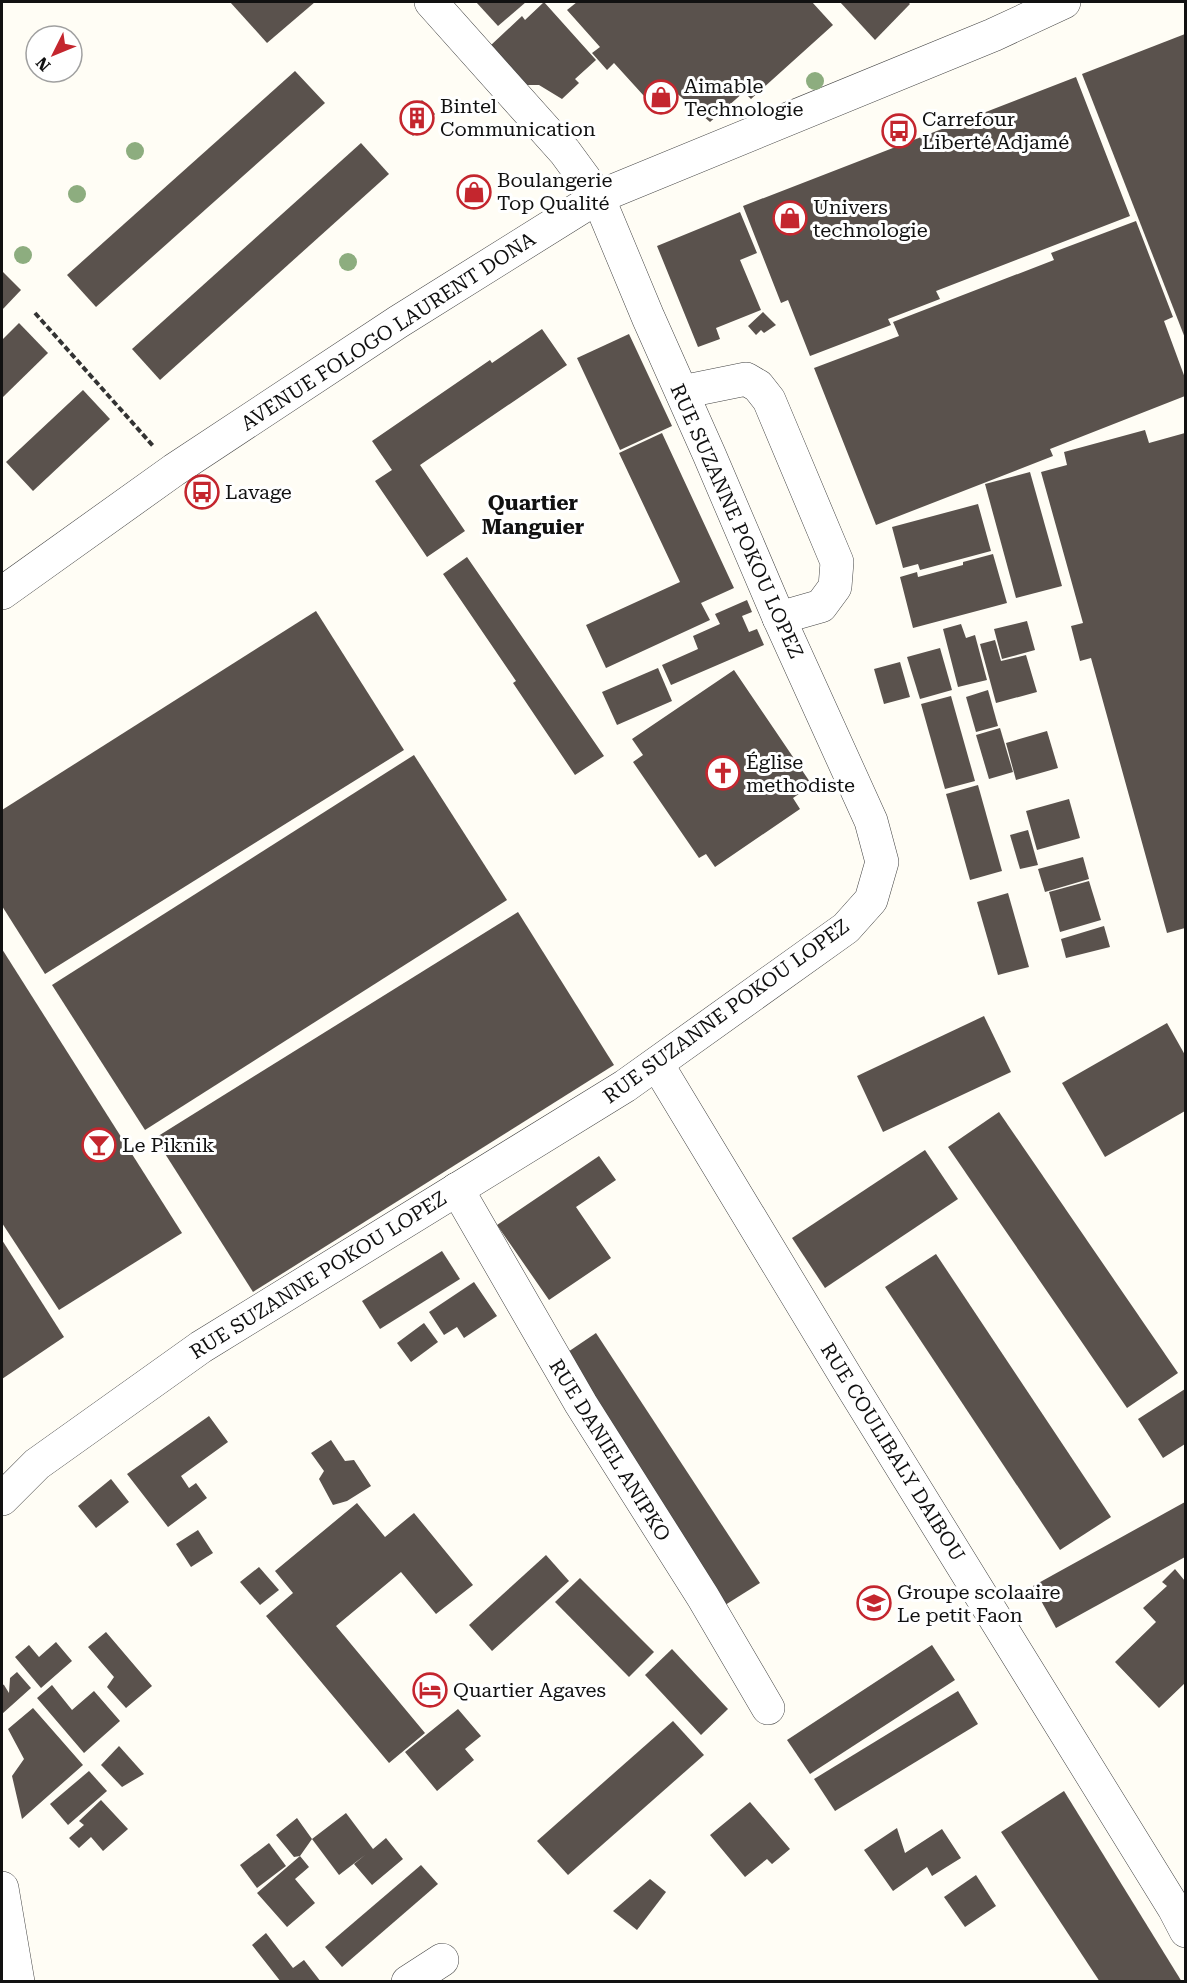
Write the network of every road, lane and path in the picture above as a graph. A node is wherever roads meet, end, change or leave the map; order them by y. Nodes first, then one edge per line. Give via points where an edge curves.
1 (431, 2) edge
2 (1064, 2) edge
3 (598, 197) junction
4 (35, 313) dead end
5 (682, 392) junction
6 (174, 470) junction
7 (2, 593) edge
8 (779, 618) junction
9 (657, 1064) junction
10 (457, 1189) junction
11 (2, 1499) edge
12 (768, 1708) dead end
13 (2, 1888) edge
14 (1185, 1931) edge
15 (442, 1960) dead end
16 (18, 1982) edge
17 (408, 1982) edge

1 - 3 street, RUE SUZANNE POKOU LOPEZ via 565,152
2 - 3 street, AVENUE FOLOGO LAURENT DONA via 993,35
3 - 5 street, RUE SUZANNE POKOU LOPEZ
3 - 6 street, AVENUE FOLOGO LAURENT DONA via 407,316
4 - 6 path
5 - 8 street, RUE SUZANNE POKOU LOPEZ
5 - 8 street via 746,379 769,400 837,562 835,587 822,606
6 - 7 street, AVENUE FOLOGO LAURENT DONA
8 - 9 street, RUE SUZANNE POKOU LOPEZ via 871,821 882,862 871,900 846,928
9 - 10 street, RUE SUZANNE POKOU LOPEZ
9 - 14 street, RUE COULIBALY DAIBOU
10 - 11 street, RUE SUZANNE POKOU LOPEZ via 201,1347 37,1464
10 - 12 street, RUE DANIEL ANIPKO via 581,1404
13 - 16 street
15 - 17 street

